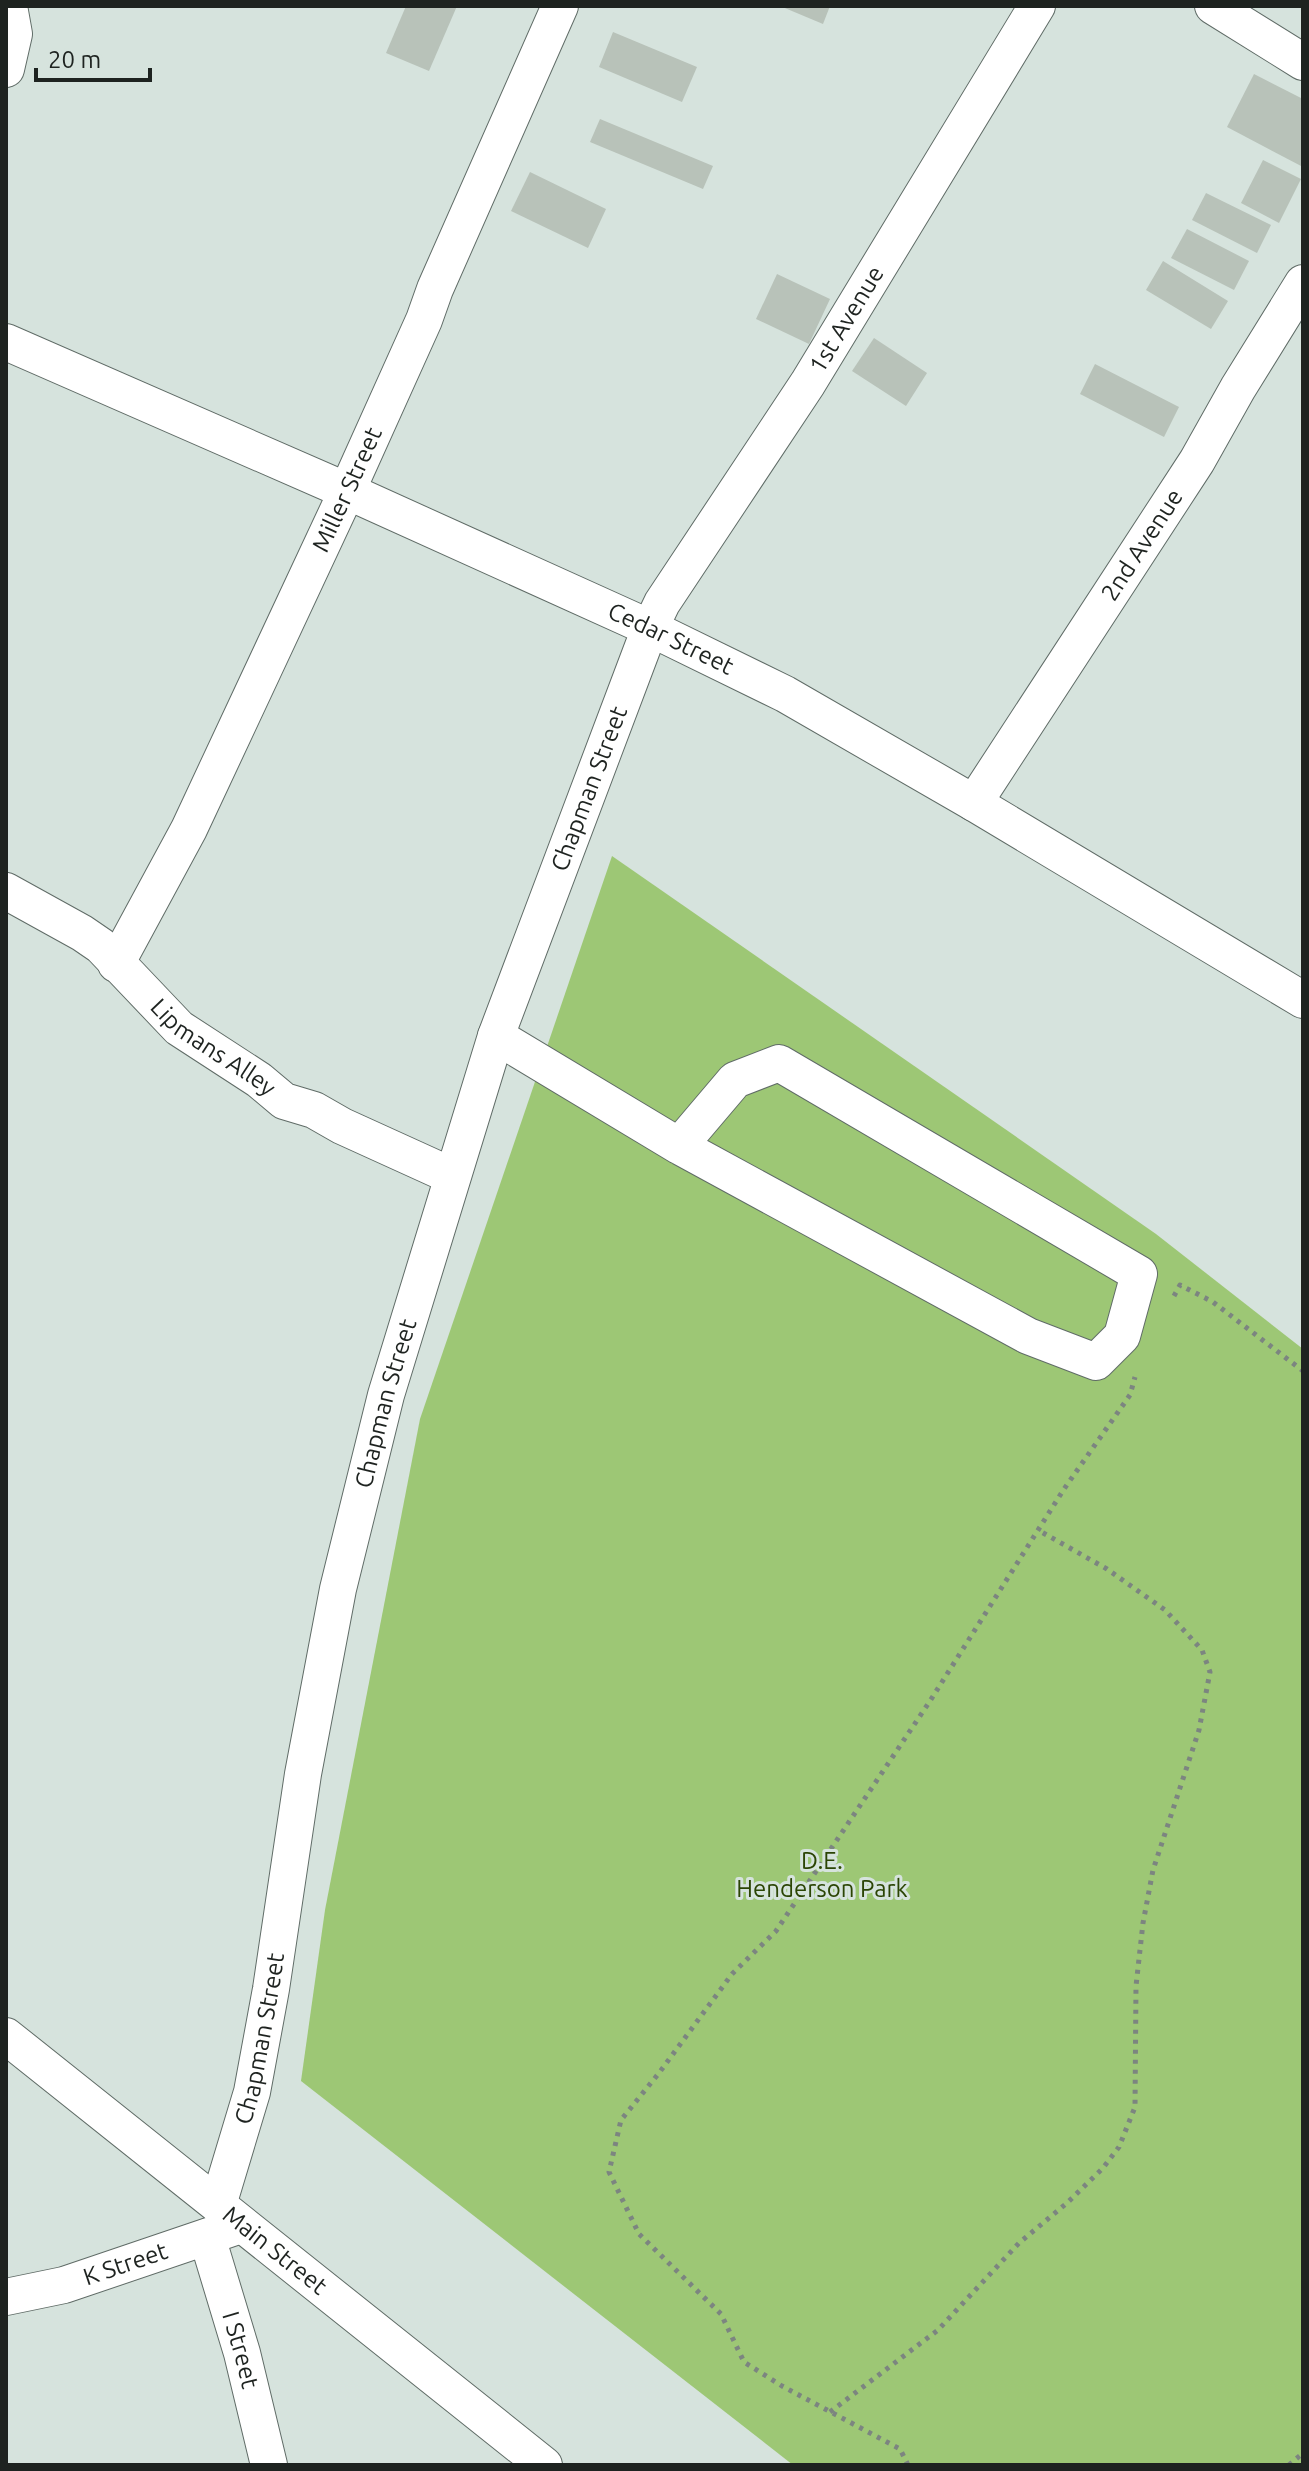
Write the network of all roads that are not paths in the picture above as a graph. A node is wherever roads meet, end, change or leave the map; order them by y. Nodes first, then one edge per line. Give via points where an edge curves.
1 (9, 6) edge
2 (560, 6) edge
3 (1037, 6) edge
4 (1213, 6) edge
5 (1303, 62) edge
6 (6, 69) edge
7 (1303, 283) edge
8 (6, 342) edge
9 (347, 491) junction
10 (650, 628) junction
11 (974, 803) junction
12 (6, 891) edge
13 (116, 964) junction
14 (1303, 1000) edge
15 (496, 1036) junction
16 (679, 1146) junction
17 (452, 1176) junction
18 (6, 2036) edge
19 (222, 2222) junction
20 (6, 2297) edge
21 (269, 2465) edge
22 (544, 2465) edge

1 - 6 street via 14,34
2 - 9 street, Miller Street
3 - 10 street, 1st Avenue via 808,383
4 - 5 street
7 - 11 street, 2nd Avenue via 1197,461
8 - 9 street, Cedar Street
9 - 10 street, Cedar Street
9 - 13 street, Miller Street via 189,829
10 - 11 street, Cedar Street via 785,694
10 - 15 street, Chapman Street
11 - 14 street, Cedar Street
12 - 13 street, Lipmans Alley via 82,933
13 - 17 street, Lipmans Alley via 179,1028 284,1101 314,1110
15 - 16 street
15 - 17 street, Chapman Street
16 - 16 street via 1028,1336 1096,1362 1122,1336 1139,1274 779,1063 735,1080
17 - 19 street, Chapman Street via 386,1395 338,1589 271,1989
18 - 19 street, Main Street
19 - 20 street, K Street via 64,2285
19 - 21 street, I Street via 242,2353
19 - 22 street, Main Street

